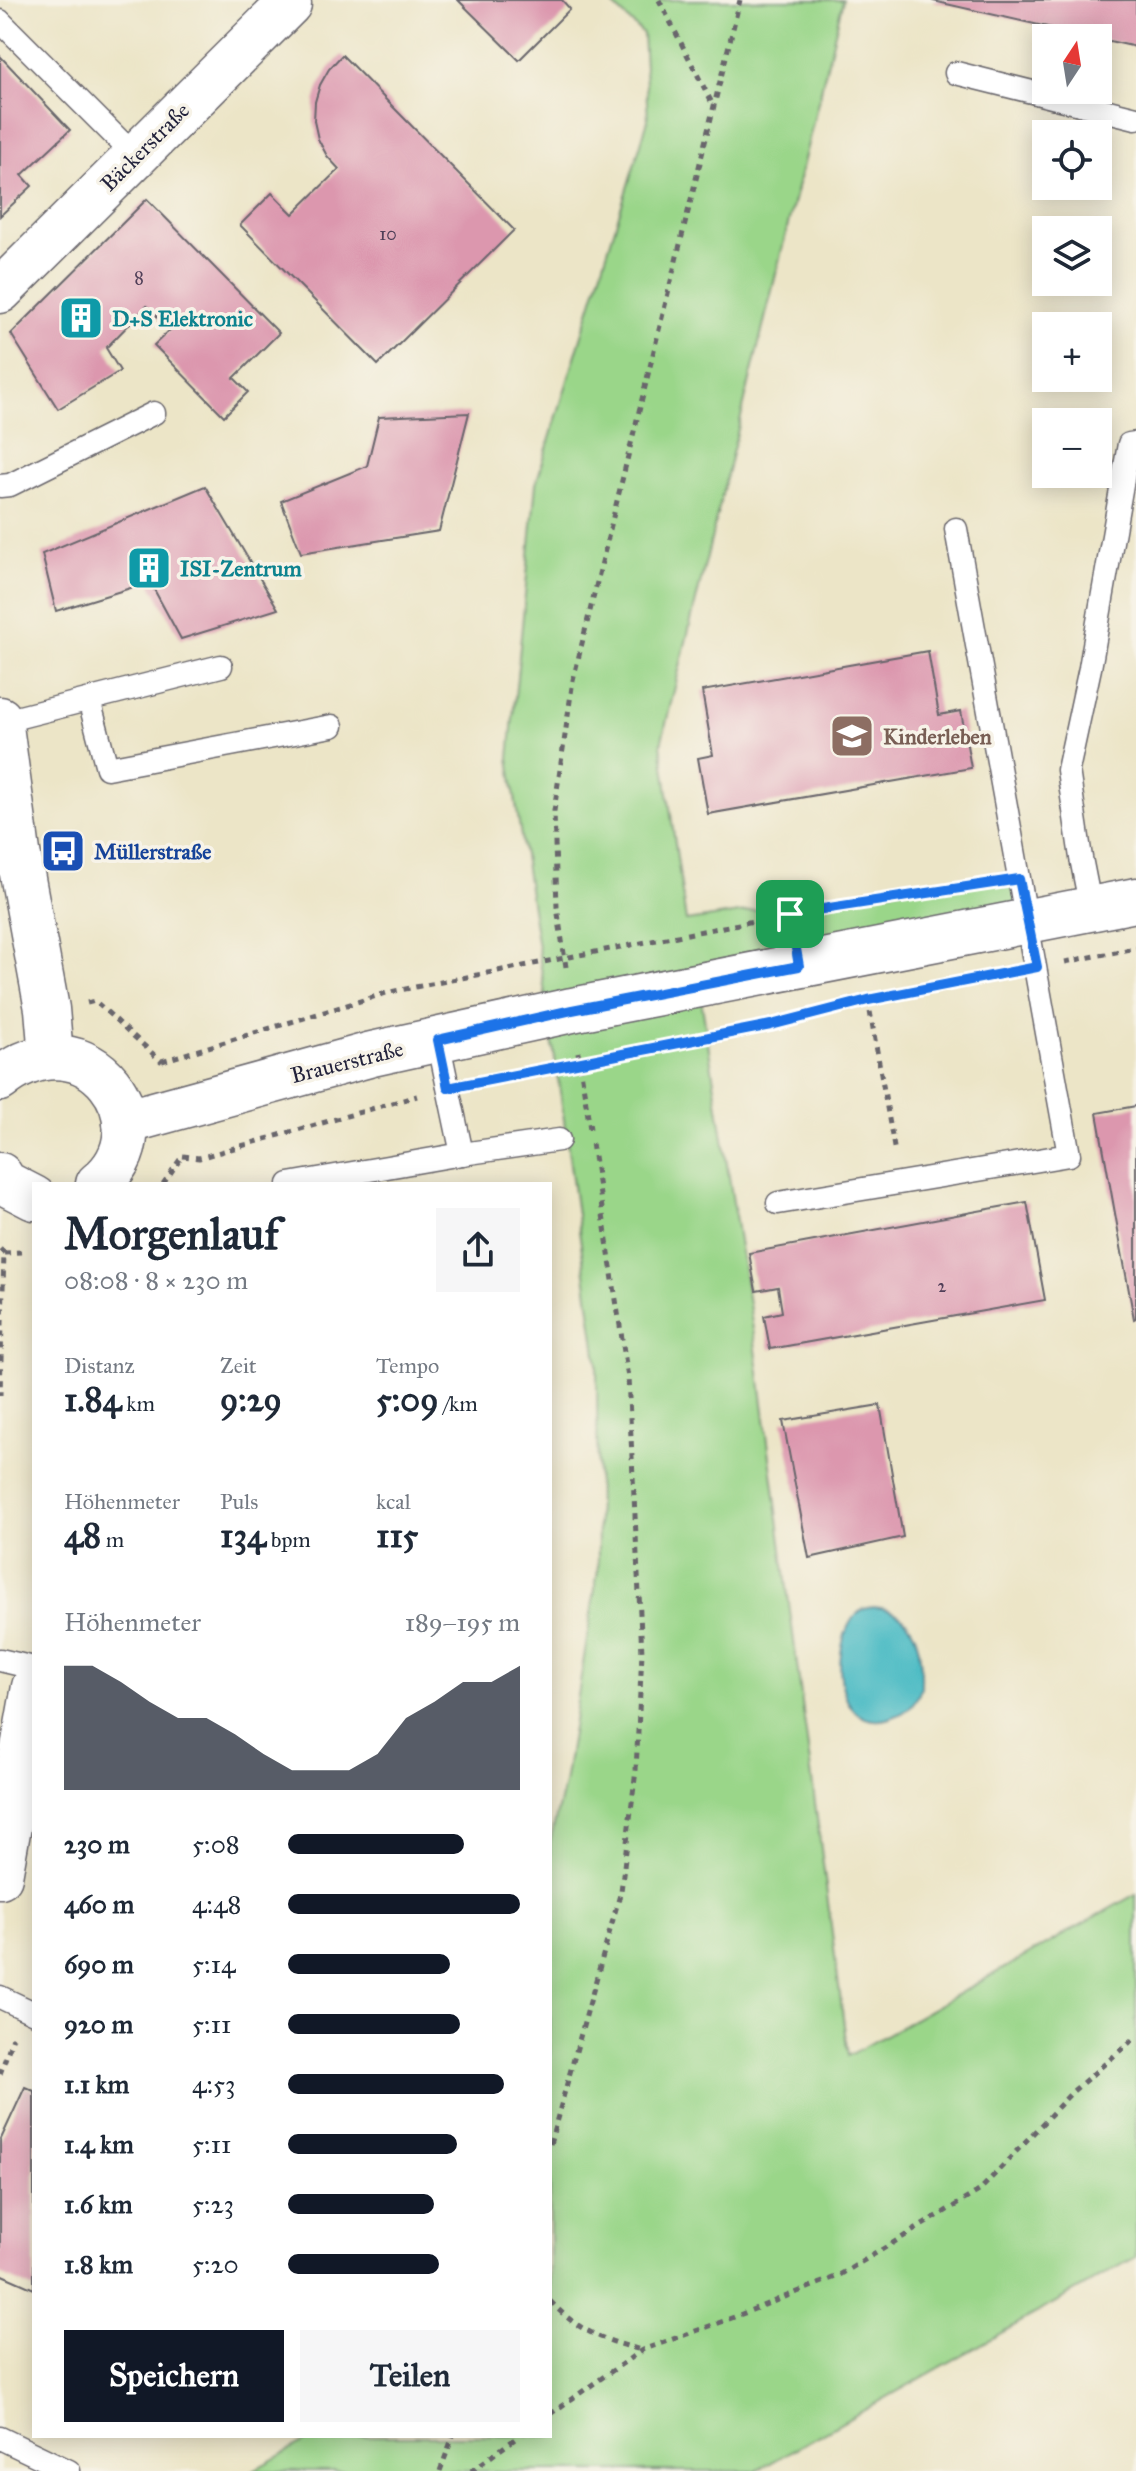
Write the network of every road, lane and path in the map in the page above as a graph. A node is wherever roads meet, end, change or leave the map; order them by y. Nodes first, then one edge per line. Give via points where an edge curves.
1 (659, 0) edge
2 (740, 0) edge
3 (289, 4) dead end
4 (0, 21) edge
5 (956, 73) dead end
6 (713, 106) junction
7 (1136, 118) edge
8 (136, 157) junction
9 (0, 291) edge
10 (154, 413) dead end
11 (1136, 443) edge
12 (0, 486) edge
13 (956, 529) dead end
14 (221, 666) dead end
15 (89, 700) junction
16 (0, 721) edge
17 (332, 726) dead end
18 (1019, 879) junction
19 (1136, 900) edge
20 (1091, 909) junction
21 (790, 914) junction
22 (1029, 921) junction
23 (1136, 948) edge
24 (564, 956) junction
25 (799, 966) junction
26 (1037, 967) junction
27 (567, 978) dead end
28 (868, 1000) junction
29 (76, 1004) dead end
30 (438, 1040) junction
31 (577, 1044) dead end
32 (51, 1056) junction
33 (162, 1061) junction
34 (580, 1062) junction
35 (165, 1075) dead end
36 (0, 1079) edge
37 (448, 1088) junction
38 (125, 1122) junction
39 (559, 1140) dead end
40 (180, 1142) dead end
41 (462, 1154) junction
42 (183, 1156) junction
43 (0, 1175) edge
44 (100, 1182) edge
45 (164, 1182) edge
46 (301, 1182) edge
47 (900, 1183) junction
48 (32, 1197) edge
49 (778, 1203) dead end
50 (2, 1251) edge
51 (21, 1252) dead end
52 (0, 1395) edge
53 (0, 1660) edge
54 (32, 1668) edge
55 (21, 1710) edge
56 (0, 1876) edge
57 (0, 1997) edge
58 (32, 2012) edge
59 (1136, 2037) edge
60 (552, 2137) edge
61 (552, 2303) edge
62 (642, 2350) junction
63 (552, 2413) edge
64 (0, 2438) edge
65 (452, 2438) edge
66 (516, 2438) edge
67 (69, 2471) edge
68 (440, 2471) edge
69 (471, 2471) edge

1 - 6 path
2 - 6 path
3 - 8 street, Bäckerstraße
4 - 8 lane
5 - 7 lane
6 - 24 path via 573,680 554,811
8 - 9 street, Bäckerstraße
10 - 12 lane
11 - 20 lane via 1129,444 1068,770
13 - 18 lane
14 - 15 lane
15 - 16 lane
15 - 17 lane via 107,768
16 - 32 street
18 - 21 path
18 - 22 lane
19 - 20 street, Brauerstraße
20 - 22 street, Brauerstraße
21 - 24 path
21 - 25 lane
22 - 25 street, Brauerstraße
22 - 26 lane
23 - 26 path
24 - 27 path
24 - 33 path via 390,992
25 - 30 street, Brauerstraße
26 - 28 path
26 - 47 lane via 1069,1155
28 - 34 path via 771,1025
28 - 47 path
29 - 33 path via 95,1001
30 - 37 lane
30 - 38 street, Brauerstraße
31 - 34 path
32 - 36 street via 24,1063
32 - 38 street via 78,1060 101,1074 118,1096
33 - 35 path
34 - 37 path
34 - 60 path via 628,1378 642,1653 636,1770 621,1891
37 - 41 lane
37 - 42 path via 199,1158
38 - 44 street via 123,1149
39 - 41 lane
40 - 42 path
41 - 46 lane
42 - 45 path
43 - 48 street
47 - 49 lane
50 - 51 path
50 - 52 path
53 - 54 lane
55 - 56 street
57 - 58 lane
59 - 62 path via 1072,2092 979,2191 838,2276
61 - 62 path via 599,2338
62 - 63 path
64 - 67 lane
65 - 68 path
66 - 69 path

